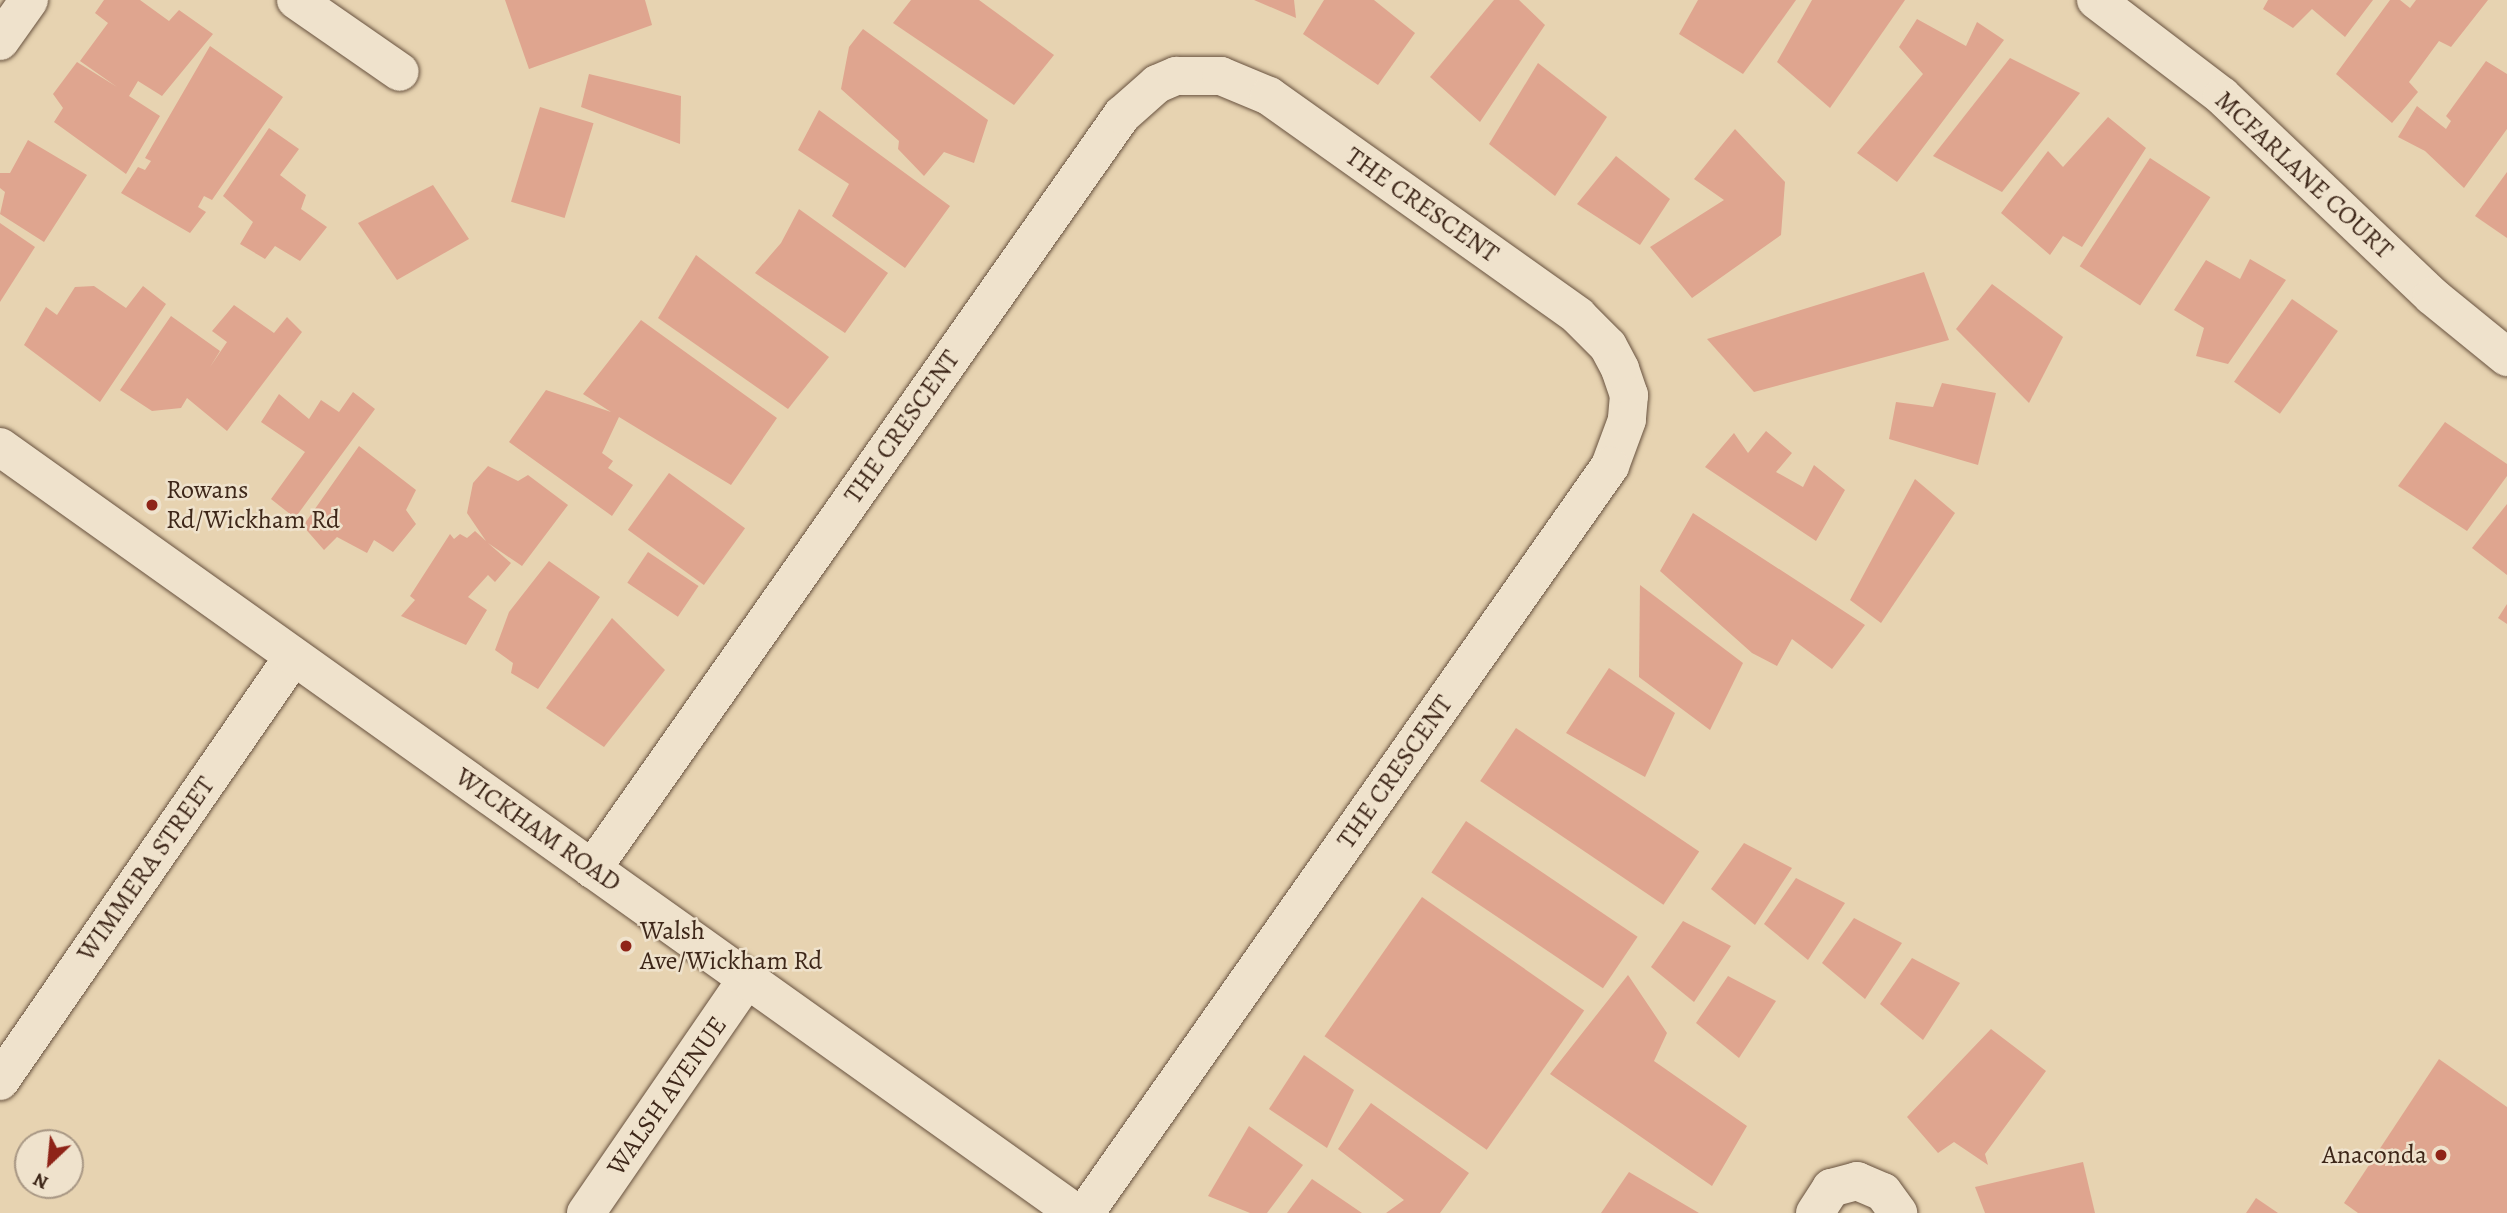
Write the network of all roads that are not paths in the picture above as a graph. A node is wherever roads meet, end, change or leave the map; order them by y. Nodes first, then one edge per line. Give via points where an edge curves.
1 (29, 0) edge
2 (296, 0) edge
3 (2096, 0) edge
4 (0, 41) edge
5 (400, 72) dead end
6 (2507, 357) edge
7 (0, 447) edge
8 (293, 657) junction
9 (592, 869) junction
10 (747, 979) junction
11 (0, 1081) edge
12 (586, 1213) edge
13 (1076, 1213) edge
14 (1085, 1213) edge
15 (1815, 1213) edge
16 (1898, 1213) edge

1 - 4 street
2 - 5 street
3 - 6 street, MCFARLANE COURT via 2222,96 2432,296
7 - 8 street, WICKHAM ROAD
8 - 9 street, WICKHAM ROAD
8 - 11 street, WIMMERA STREET
9 - 10 street, WICKHAM ROAD
9 - 14 street, THE CRESCENT via 1122,116 1157,84 1176,76 1221,76 1269,96 1578,316 1608,346 1620,369 1629,395 1627,419 1609,466
10 - 12 street, WALSH AVENUE
10 - 13 street, WICKHAM ROAD
15 - 16 street via 1830,1188 1857,1181 1883,1192

